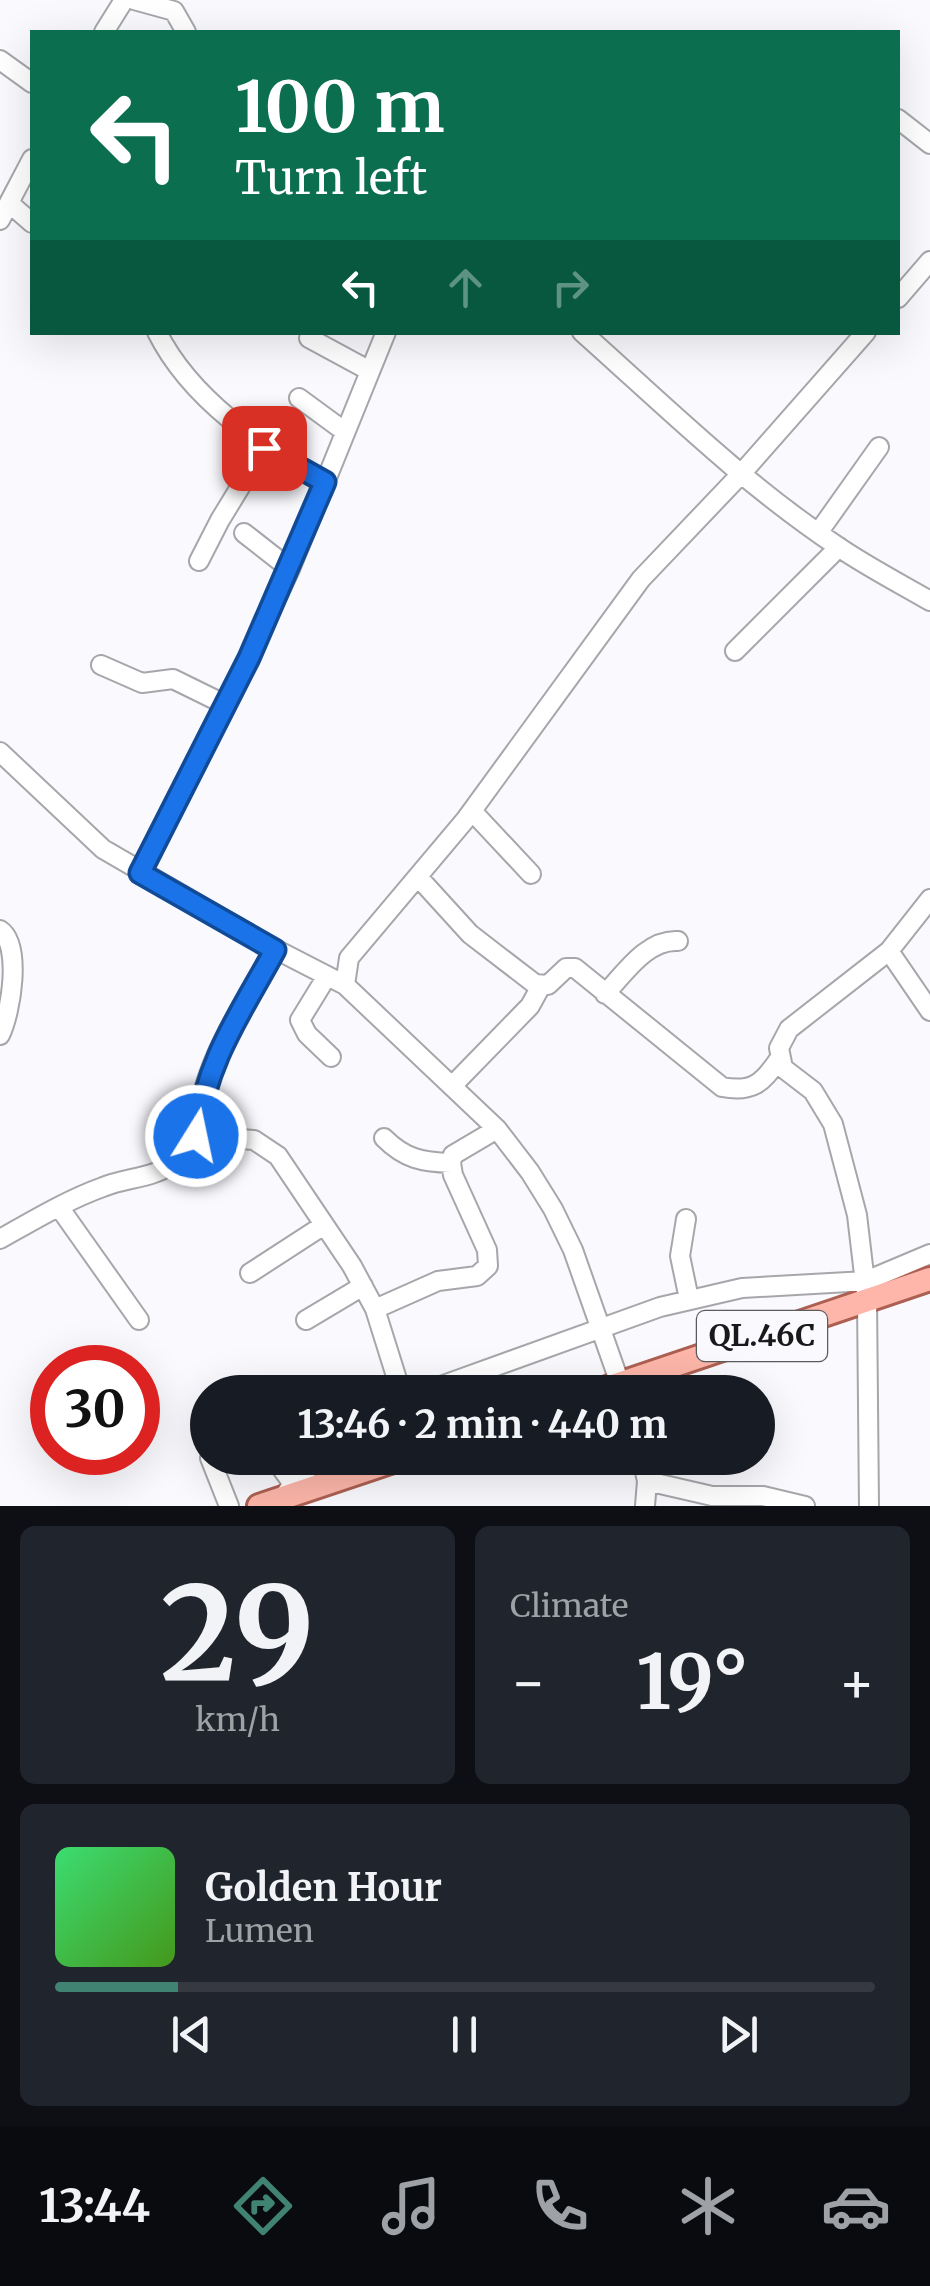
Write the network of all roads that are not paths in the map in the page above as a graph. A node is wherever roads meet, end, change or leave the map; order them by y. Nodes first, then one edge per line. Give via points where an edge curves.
1 (124, 0) edge
2 (134, 0) edge
3 (105, 30) edge
4 (185, 30) edge
5 (0, 60) edge
6 (30, 82) edge
7 (900, 120) edge
8 (930, 144) edge
9 (30, 163) edge
10 (5, 211) edge
11 (30, 222) edge
12 (930, 261) edge
13 (900, 296) edge
14 (159, 335) edge
15 (385, 335) edge
16 (585, 335) edge
17 (863, 335) edge
18 (308, 338) dead end
19 (370, 370) junction
20 (299, 398) dead end
21 (344, 431) junction
22 (879, 447) dead end
23 (264, 448) junction
24 (741, 474) junction
25 (325, 482) junction
26 (818, 533) junction
27 (244, 534) dead end
28 (838, 548) junction
29 (199, 562) dead end
30 (290, 569) junction
31 (930, 601) edge
32 (735, 651) dead end
33 (101, 666) dead end
34 (226, 705) junction
35 (0, 752) edge
36 (19, 774) junction
37 (0, 785) edge
38 (472, 811) junction
39 (140, 873) junction
40 (531, 874) dead end
41 (419, 878) junction
42 (927, 909) edge
43 (0, 930) edge
44 (678, 941) dead end
45 (275, 950) junction
46 (889, 951) junction
47 (327, 976) junction
48 (345, 985) junction
49 (541, 986) junction
50 (605, 994) junction
51 (930, 1011) edge
52 (0, 1035) edge
53 (331, 1057) dead end
54 (779, 1060) junction
55 (453, 1085) junction
56 (497, 1130) junction
57 (196, 1136) junction
58 (384, 1138) dead end
59 (450, 1163) junction
60 (59, 1206) junction
61 (686, 1219) dead end
62 (324, 1225) junction
63 (0, 1239) edge
64 (930, 1254) edge
65 (250, 1273) dead end
66 (930, 1279) edge
67 (362, 1286) junction
68 (866, 1291) junction
69 (689, 1299) junction
70 (375, 1309) junction
71 (139, 1320) dead end
72 (306, 1320) dead end
73 (599, 1327) junction
74 (395, 1375) edge
75 (470, 1375) edge
76 (617, 1375) edge
77 (655, 1375) edge
78 (217, 1475) edge
79 (281, 1475) edge
80 (304, 1475) edge
81 (343, 1475) edge
82 (646, 1475) edge
83 (647, 1481) junction
84 (288, 1491) junction
85 (740, 1501) edge
86 (229, 1506) edge
87 (258, 1506) edge
88 (645, 1506) edge
89 (805, 1506) edge
90 (869, 1506) edge

1 - 3 street
2 - 4 street via 174,10
5 - 6 street
7 - 8 street
9 - 10 street
10 - 11 street
12 - 13 street
14 - 23 street via 186,377
15 - 19 street
16 - 24 street
17 - 24 street
18 - 19 street
19 - 21 street
20 - 21 street
21 - 25 street
22 - 26 street
23 - 25 street
23 - 29 street
24 - 26 street
24 - 38 street via 640,579
25 - 30 street
26 - 28 street
27 - 30 street
28 - 31 street
28 - 32 street
30 - 34 street
33 - 34 street via 142,683 172,679
34 - 39 street
35 - 36 street
36 - 37 street
36 - 39 street via 84,834
38 - 40 street
38 - 41 street
39 - 45 street
41 - 48 street via 349,958
41 - 49 street via 470,934
42 - 46 street
43 - 52 street via 12,946
44 - 50 street via 663,940 648,950
45 - 47 street
45 - 57 street via 214,1060
46 - 51 street
46 - 54 street via 789,1029
47 - 48 street
47 - 53 street via 300,1020
48 - 55 street
49 - 50 street via 570,967
49 - 55 street via 530,1006
50 - 54 street via 722,1087 757,1086
54 - 68 street via 813,1091 833,1124 857,1215
55 - 56 street
56 - 59 street
56 - 73 street via 553,1209
57 - 60 street via 161,1170
57 - 62 street via 265,1145
58 - 59 street via 408,1157
59 - 70 street via 488,1266 477,1276 438,1280
60 - 63 street
60 - 71 street
61 - 69 street via 680,1256
62 - 65 street
62 - 67 street
64 - 68 street
66 - 68 main road, QL.46C
67 - 70 street
67 - 72 street
68 - 69 street via 742,1288
68 - 77 main road, QL.46C
68 - 90 street
69 - 73 street
70 - 74 street
73 - 75 street
73 - 76 street
78 - 86 street
79 - 84 street
80 - 84 street
81 - 84 main road
82 - 83 street
83 - 85 street
83 - 88 street
84 - 87 main road
85 - 89 street via 777,1498

